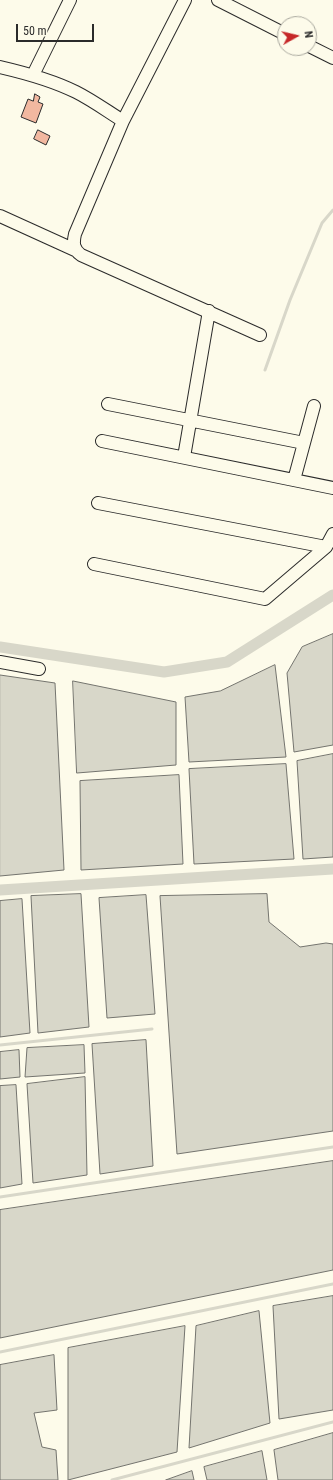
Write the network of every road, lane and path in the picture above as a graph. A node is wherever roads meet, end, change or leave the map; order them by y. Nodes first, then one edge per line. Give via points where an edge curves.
1 (70, 0) edge
2 (185, 0) edge
3 (218, 0) edge
4 (277, 30) edge
5 (317, 50) edge
6 (333, 58) edge
7 (0, 67) edge
8 (33, 75) junction
9 (123, 121) junction
10 (0, 216) edge
11 (75, 250) junction
12 (209, 311) junction
13 (260, 335) dead end
14 (108, 404) dead end
15 (314, 406) dead end
16 (190, 420) junction
17 (102, 441) dead end
18 (304, 443) junction
19 (184, 457) junction
20 (294, 480) junction
21 (333, 488) edge
22 (98, 503) dead end
23 (333, 534) edge
24 (326, 547) junction
25 (94, 564) dead end
26 (0, 662) edge
27 (39, 668) dead end

1 - 8 street
2 - 9 street
3 - 4 street
5 - 6 street
7 - 8 street
8 - 9 street via 77,92
9 - 11 street via 75,234
10 - 11 street
11 - 12 street via 81,255
12 - 13 street
12 - 16 street
14 - 16 street
15 - 18 street
16 - 18 street
16 - 19 street
17 - 19 street
18 - 20 street
19 - 20 street
20 - 21 street
22 - 24 street
23 - 24 street
24 - 25 street via 265,599
26 - 27 street

